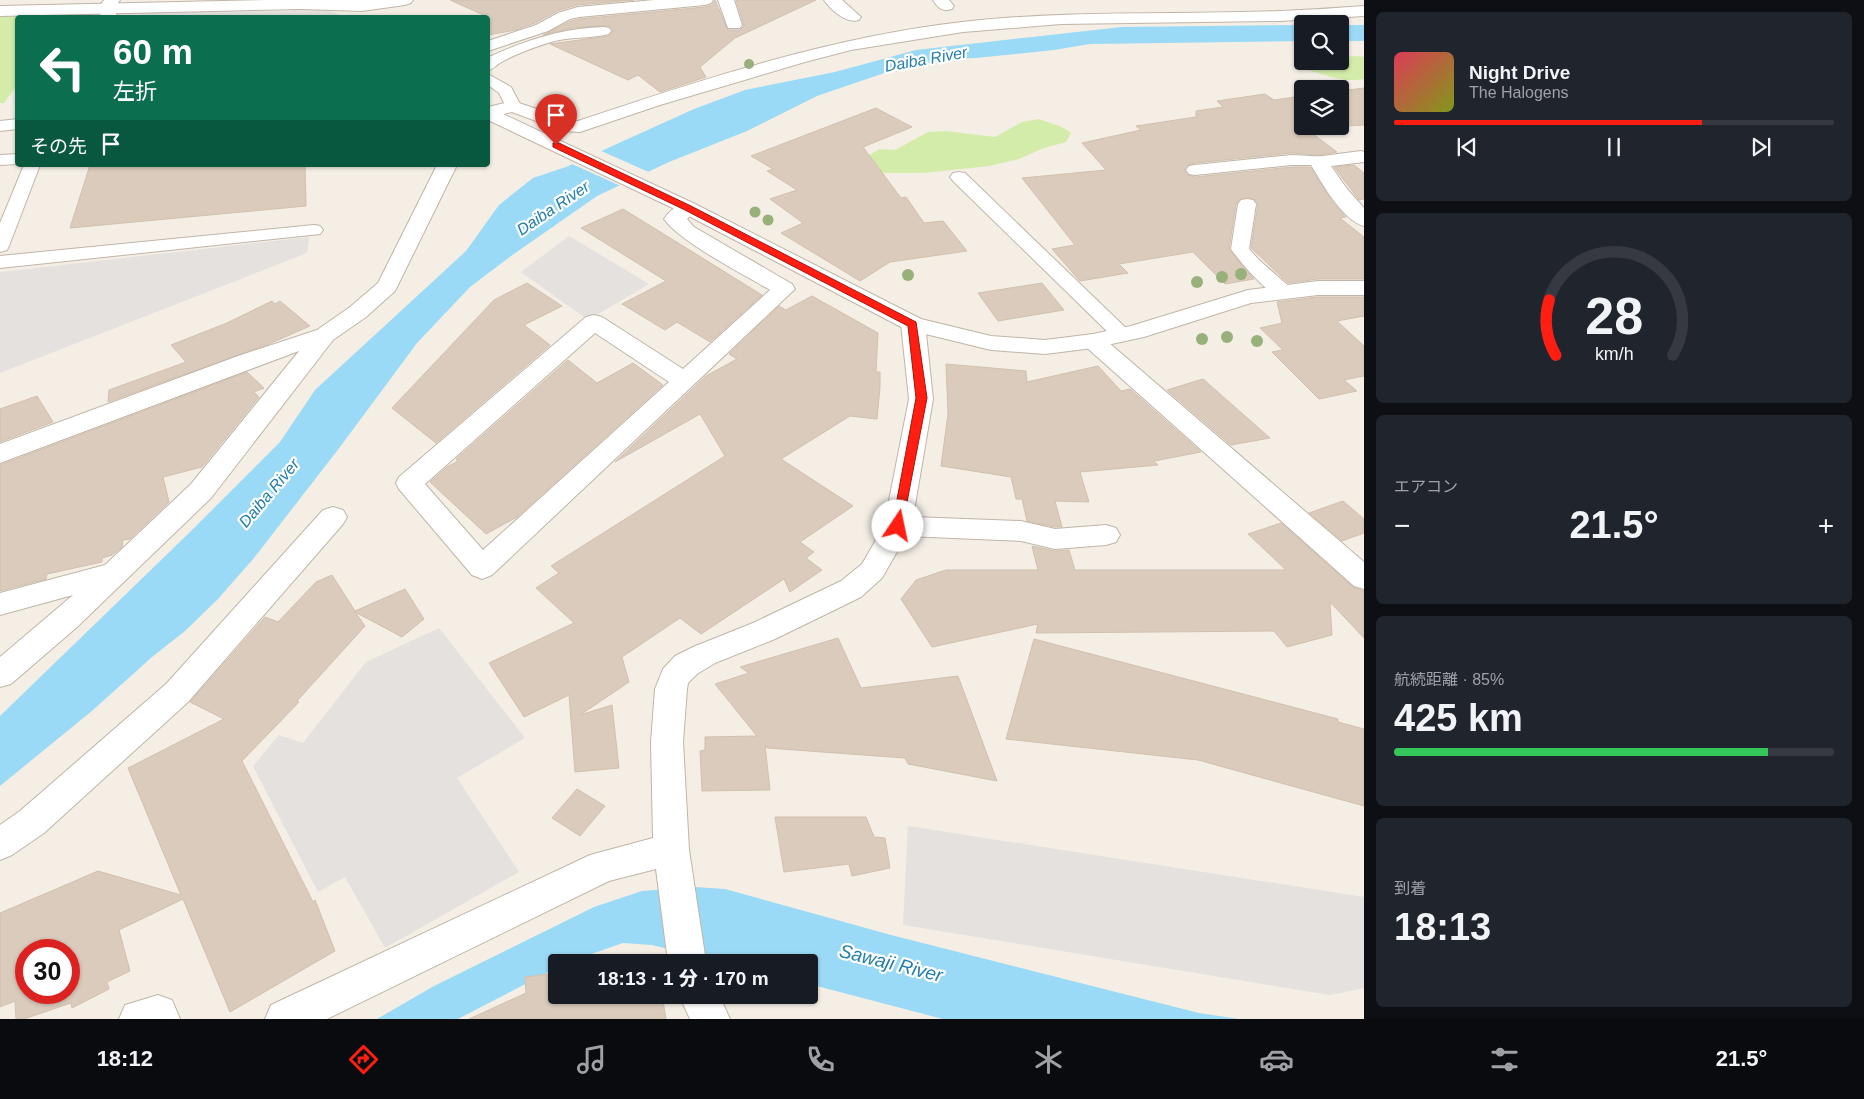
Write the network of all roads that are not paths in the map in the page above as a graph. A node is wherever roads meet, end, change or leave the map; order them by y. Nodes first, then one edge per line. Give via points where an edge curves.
1 (405, 0) edge
2 (705, 0) edge
3 (726, 0) edge
4 (832, 0) edge
5 (1159, 0) edge
6 (1266, 0) edge
7 (336, 3) edge
8 (362, 6) junction
9 (109, 9) edge
10 (0, 11) edge
11 (1364, 11) edge
12 (373, 15) edge
13 (1280, 16) junction
14 (854, 17) dead end
15 (1171, 17) junction
16 (734, 25) dead end
17 (604, 31) dead end
18 (490, 45) edge
19 (490, 64) edge
20 (490, 80) edge
21 (513, 106) junction
22 (490, 112) edge
23 (490, 114) edge
24 (15, 124) edge
25 (0, 126) edge
26 (1363, 158) edge
27 (15, 159) edge
28 (0, 160) edge
29 (1322, 161) junction
30 (31, 167) edge
31 (446, 167) edge
32 (1195, 170) dead end
33 (959, 177) dead end
34 (1247, 204) dead end
35 (688, 208) junction
36 (1364, 220) edge
37 (314, 230) dead end
38 (0, 246) edge
39 (0, 262) edge
40 (1364, 288) edge
41 (1284, 292) junction
42 (913, 324) junction
43 (325, 334) junction
44 (1122, 335) junction
45 (1093, 341) junction
46 (685, 381) junction
47 (0, 454) edge
48 (333, 517) dead end
49 (898, 526) junction
50 (1106, 535) dead end
51 (114, 573) junction
52 (1364, 578) edge
53 (0, 604) edge
54 (0, 675) edge
55 (0, 844) edge
56 (672, 862) junction
57 (686, 954) edge
58 (702, 1004) edge
59 (138, 1019) edge
60 (160, 1019) edge
61 (286, 1019) edge
62 (710, 1019) edge

1 - 8 street
2 - 18 street via 578,12
3 - 16 street
4 - 14 street
5 - 15 street
6 - 13 street
7 - 8 street
7 - 9 street
8 - 12 street
9 - 10 street
11 - 13 street
13 - 15 street
15 - 21 street via 1008,23 878,40 789,61 580,126 570,127
17 - 19 lane via 575,32 544,39
20 - 21 lane via 506,90
21 - 22 street
23 - 35 street
24 - 25 lane
26 - 29 street
27 - 28 lane
29 - 32 lane via 1292,160
29 - 36 street via 1321,165 1339,193
30 - 38 lane
31 - 43 street via 387,286 358,312
33 - 44 lane
34 - 41 lane via 1240,249
35 - 42 street
35 - 46 street via 674,219 687,231 784,289
37 - 39 lane
40 - 41 street
41 - 44 street via 1248,297
42 - 45 street via 1018,346 1045,347
42 - 49 street via 921,398
43 - 47 street
43 - 51 street via 202,491
44 - 45 street
45 - 52 street
46 - 46 street via 482,568 409,484 594,322
48 - 55 street via 177,692 32,822
49 - 50 street via 1021,531 1055,539
49 - 56 street via 872,571 851,590 704,655 686,665 674,678 670,689 667,742
51 - 53 street
51 - 54 street
56 - 57 street
56 - 61 street via 603,866
58 - 62 street
59 - 60 street via 158,1014

